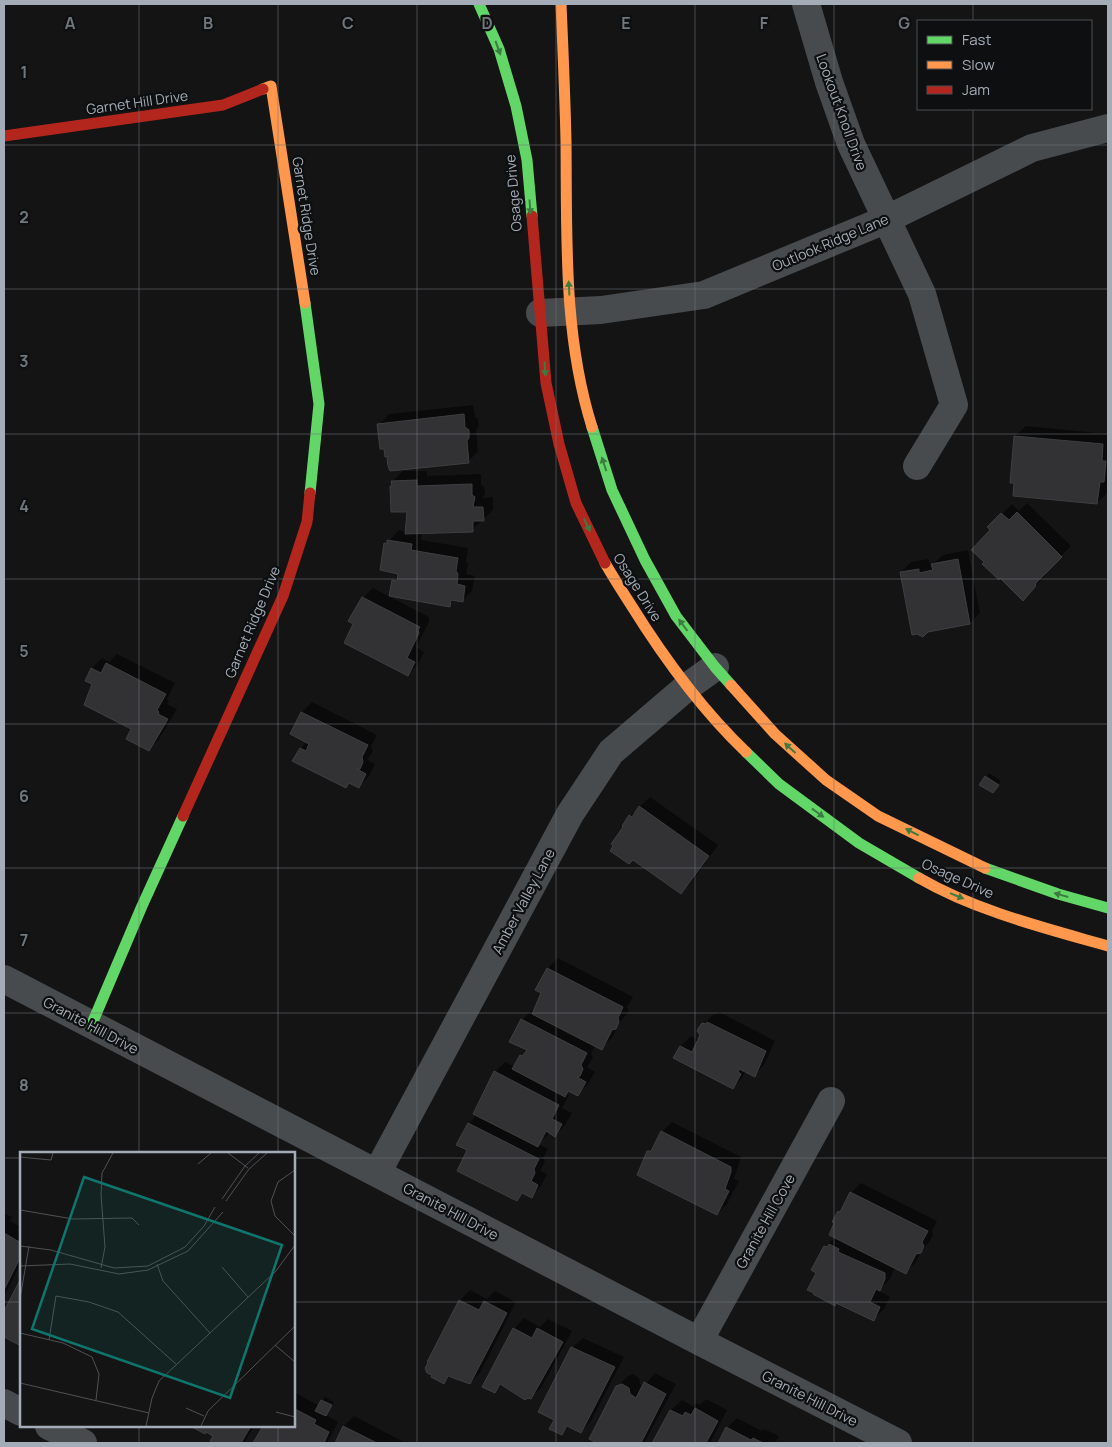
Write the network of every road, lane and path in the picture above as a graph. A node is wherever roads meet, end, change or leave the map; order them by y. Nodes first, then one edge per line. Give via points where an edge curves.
1 (479, 4) edge
2 (561, 4) edge
3 (806, 4) edge
4 (271, 86) joint
5 (1108, 128) edge
6 (4, 136) edge
7 (885, 220) junction
8 (570, 312) junction
9 (540, 313) junction
10 (917, 466) dead end
11 (715, 667) junction
12 (687, 687) junction
13 (1108, 908) edge
14 (1108, 946) edge
15 (4, 979) edge
16 (92, 1026) junction
17 (831, 1101) dead end
18 (377, 1173) junction
19 (699, 1341) junction
20 (4, 1403) edge
21 (20, 1411) edge
22 (51, 1427) edge
23 (83, 1443) edge
24 (898, 1443) edge

1 -> 9 street, Osage Drive via 499,49 516,106 527,160
8 -> 2 street, Osage Drive
3 - 7 street, Lookout Knoll Drive via 851,144
4 - 6 street, Garnet Hill Drive via 223,105
4 - 16 street, Garnet Ridge Drive via 319,404 307,522 283,596 142,906
5 - 7 street, Outlook Ridge Lane via 1032,148
7 - 8 street, Outlook Ridge Lane via 704,295
7 - 10 street, Lookout Knoll Drive via 922,294 954,405
8 - 9 street, Outlook Ridge Lane
11 -> 8 street, Osage Drive via 676,616 644,560 612,490 583,398
9 -> 12 street, Osage Drive via 546,383 558,444 576,503 606,565
11 - 12 street, Amber Valley Lane
13 -> 11 street, Osage Drive via 976,865 878,816 811,767 775,734
12 -> 14 street, Osage Drive via 726,733 778,784 859,843 932,886 1013,919
12 - 18 street, Amber Valley Lane via 610,752 570,814
15 - 16 street, Granite Hill Drive
16 - 18 street, Granite Hill Drive
17 - 19 street, Granite Hill Cove
18 - 19 street, Granite Hill Drive
19 - 24 street, Granite Hill Drive
20 - 21 street
22 - 23 street

